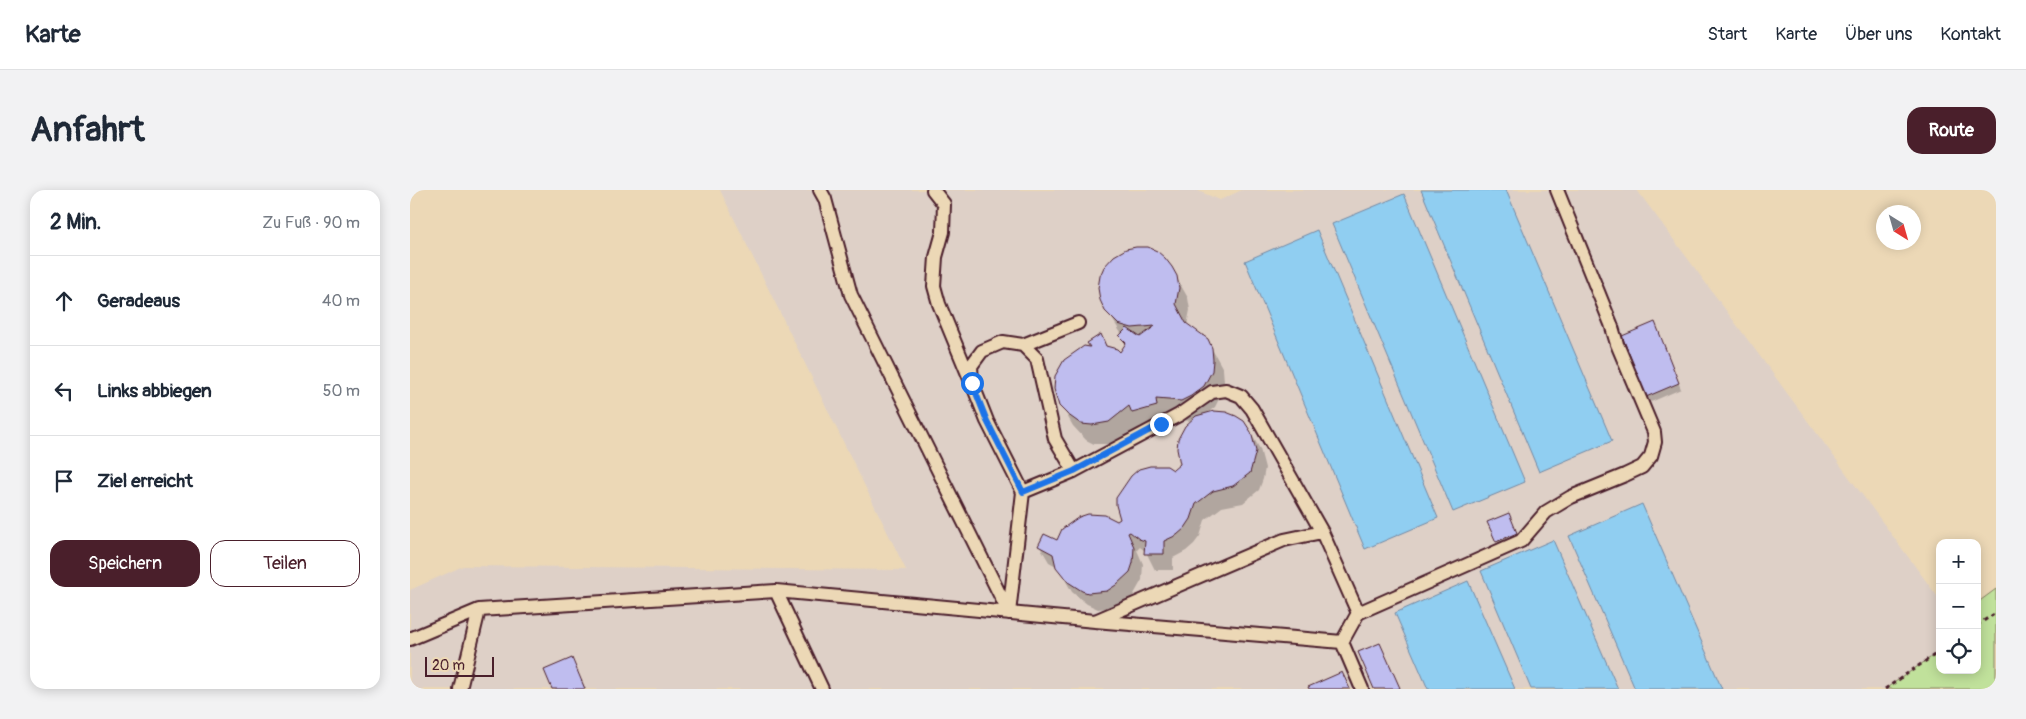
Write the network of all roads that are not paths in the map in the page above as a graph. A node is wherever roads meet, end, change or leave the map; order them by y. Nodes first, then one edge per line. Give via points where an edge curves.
1 (934, 190) edge
2 (1557, 190) edge
3 (825, 193) edge
4 (1078, 323) dead end
5 (1023, 345) junction
6 (972, 383) junction
7 (1074, 471) junction
8 (1023, 492) junction
9 (1322, 532) junction
10 (776, 591) junction
11 (479, 610) junction
12 (1009, 613) junction
13 (1358, 613) junction
14 (1095, 621) junction
15 (410, 638) edge
16 (1342, 642) junction
17 (460, 689) edge
18 (822, 689) edge
19 (1362, 689) edge

1 - 6 lane via 944,204 934,286
2 - 13 lane via 1616,344 1654,432 1656,442 1651,456 1642,467 1571,497 1546,512 1521,541
3 - 12 lane via 851,295
4 - 5 lane
5 - 6 lane via 1003,342 982,351 971,366
5 - 7 lane via 1037,359 1055,439
6 - 8 lane via 987,421
7 - 8 lane
7 - 9 lane via 1179,415 1212,392 1226,390 1241,396 1252,409
8 - 12 lane
9 - 13 lane
9 - 14 lane via 1284,540
10 - 11 lane
10 - 12 lane
10 - 18 lane
11 - 15 lane
11 - 17 lane
12 - 14 lane
13 - 16 lane
14 - 16 lane
16 - 19 lane

